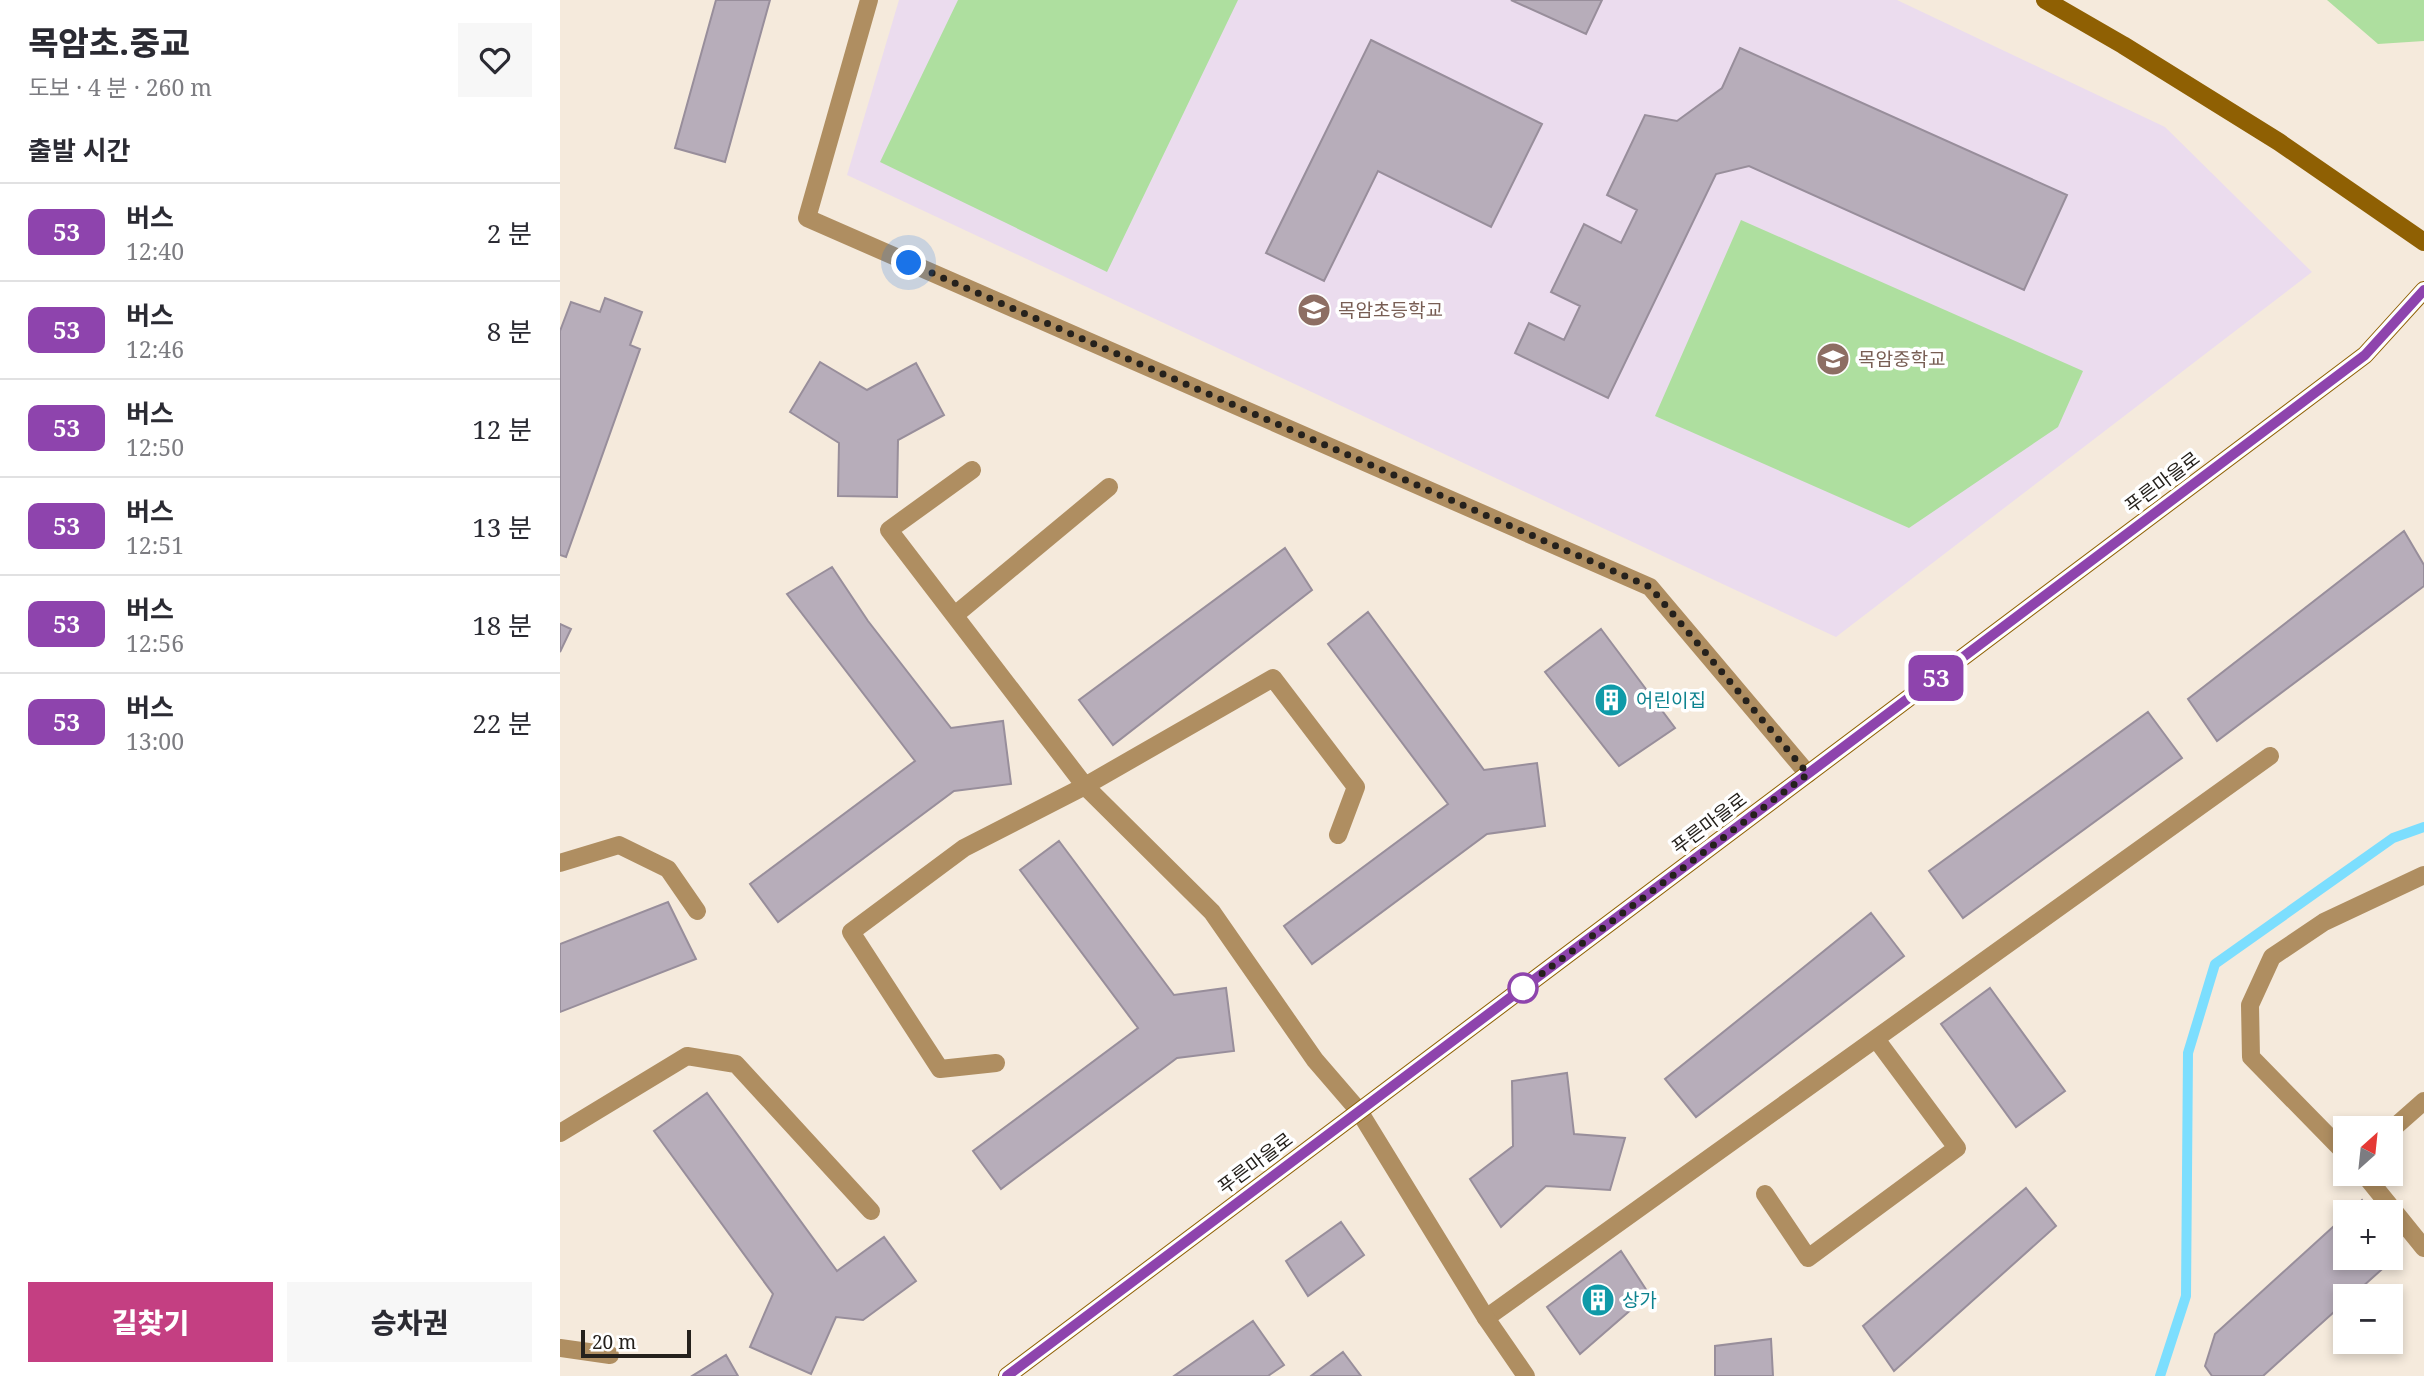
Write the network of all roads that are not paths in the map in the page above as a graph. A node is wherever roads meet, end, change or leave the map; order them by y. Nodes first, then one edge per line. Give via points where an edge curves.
1 (869, 0) edge
2 (2045, 0) edge
3 (2424, 242) edge
4 (2424, 290) edge
5 (972, 470) dead end
6 (1109, 487) dead end
7 (955, 615) junction
8 (2270, 756) dead end
9 (1808, 774) junction
10 (1085, 786) junction
11 (1338, 835) dead end
12 (560, 863) edge
13 (2424, 875) edge
14 (696, 911) dead end
15 (1876, 1039) junction
16 (996, 1063) dead end
17 (2424, 1101) edge
18 (1359, 1111) junction
19 (2403, 1120) edge
20 (560, 1133) edge
21 (2333, 1141) edge
22 (2374, 1186) edge
23 (1765, 1194) dead end
24 (871, 1211) dead end
25 (2424, 1248) edge
26 (1486, 1318) junction
27 (560, 1348) edge
28 (610, 1355) dead end
29 (1007, 1376) edge
30 (1526, 1376) edge

1 - 9 street via 807,218 1650,587
2 - 3 street via 2279,142
4 - 9 street, 푸른마을로 via 2365,355
5 - 7 street via 890,530
6 - 7 street
7 - 10 street
8 - 15 street
9 - 18 street, 푸른마을로
10 - 11 street via 1273,678 1356,787
10 - 16 street via 964,848 852,932 940,1069
10 - 18 street via 1212,912 1315,1060
12 - 14 street via 619,845 668,869
13 - 21 street via 2324,922 2272,957 2250,1005 2251,1057
15 - 23 street via 1957,1148 1808,1258
15 - 26 street
17 - 19 street
18 - 26 street
18 - 29 street, 푸른마을로
20 - 24 street via 687,1056 736,1064
22 - 25 street
26 - 30 street
27 - 28 street

